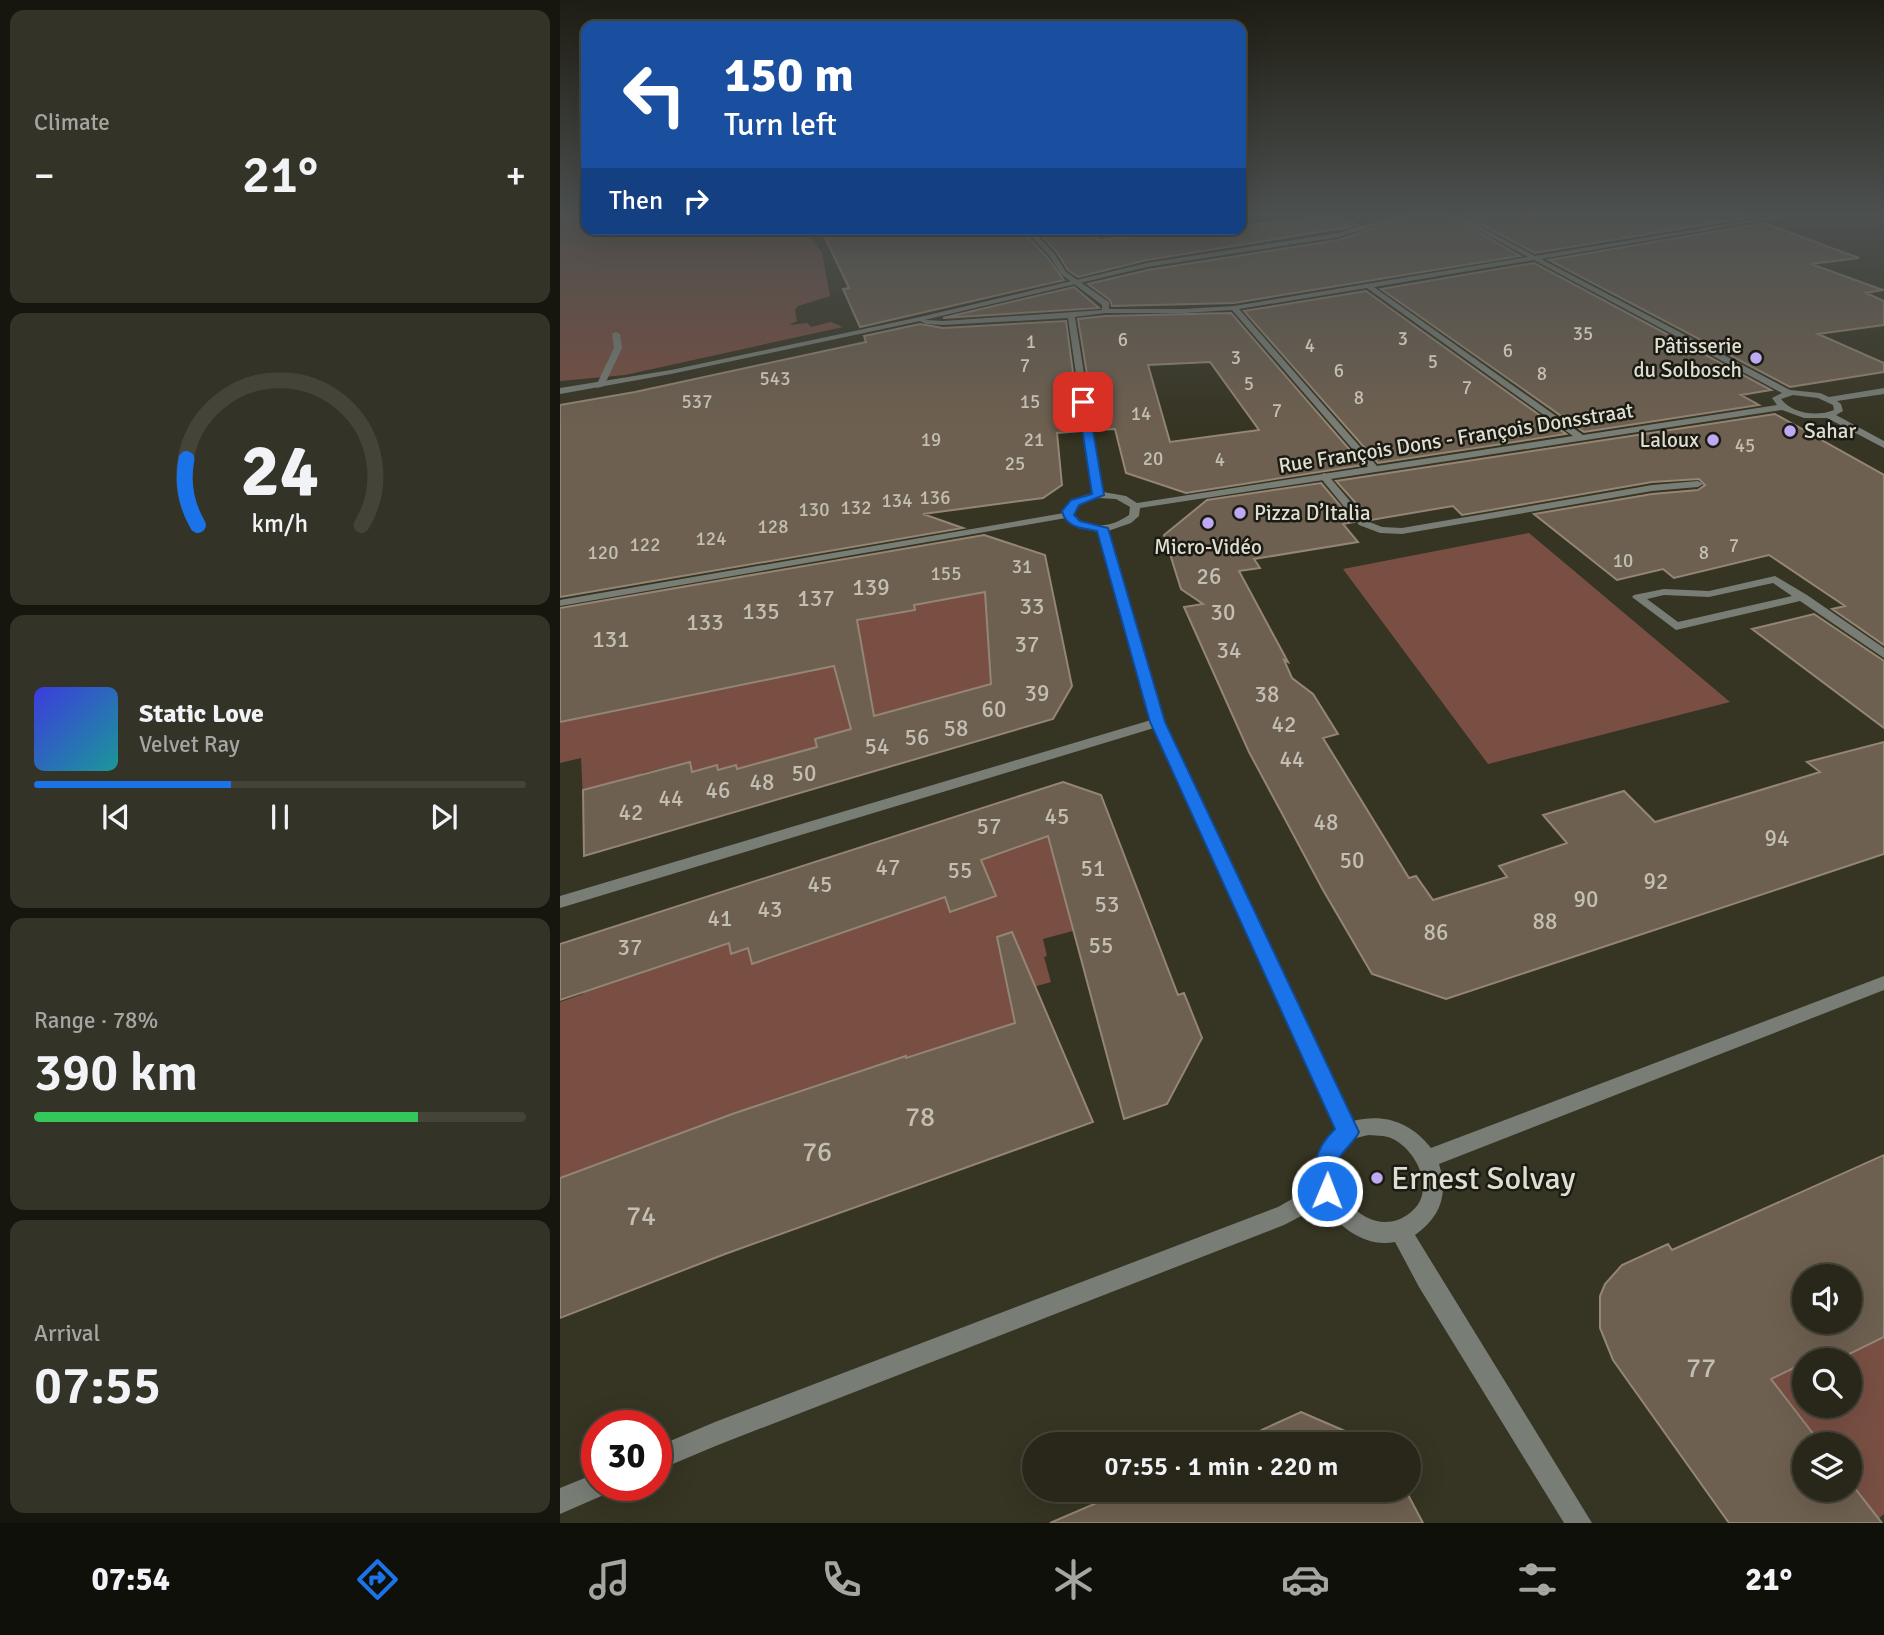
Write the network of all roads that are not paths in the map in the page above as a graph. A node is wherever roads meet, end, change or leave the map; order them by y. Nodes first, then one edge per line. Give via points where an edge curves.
1 (1059, 286) edge
2 (1082, 286) edge
3 (1369, 286) joint
4 (1587, 286) edge
5 (1234, 308) junction
6 (1105, 311) junction
7 (1071, 316) junction
8 (920, 319) junction
9 (616, 334) dead end
10 (600, 386) junction
11 (560, 391) edge
12 (1884, 391) edge
13 (1787, 393) junction
14 (1830, 399) junction
15 (1783, 407) junction
16 (1829, 415) junction
17 (1580, 437) junction
18 (1884, 444) edge
19 (1374, 468) junction
20 (1324, 476) junction
21 (1698, 484) dead end
22 (1098, 495) junction
23 (1135, 506) junction
24 (1068, 515) junction
25 (1102, 528) junction
26 (1803, 597) junction
27 (560, 603) edge
28 (1884, 654) edge
29 (1158, 722) junction
30 (560, 891) edge
31 (582, 894) junction
32 (560, 902) edge
33 (1884, 983) edge
34 (1348, 1132) junction
35 (1427, 1159) junction
36 (1327, 1191) junction
37 (1400, 1230) junction
38 (672, 1452) edge
39 (581, 1492) edge
40 (560, 1501) edge
41 (1579, 1523) edge

1 - 8 street
2 - 6 street via 1106,304
3 - 5 street
3 - 17 street
4 - 13 street
5 - 6 street
5 - 19 street
6 - 7 street
7 - 8 street via 943,323
7 - 22 street
8 - 10 street
9 - 10 street via 618,348
10 - 11 street
12 - 14 street
13 - 14 street
13 - 15 street via 1776,398
14 - 16 street via 1839,409
15 - 16 street
15 - 17 street, Rue François Dons - François Donsstraat
16 - 18 street
17 - 19 street, Rue François Dons - François Donsstraat
19 - 20 street, Rue François Dons - François Donsstraat
20 - 21 street via 1363,523 1402,531
20 - 23 street, Rue François Dons - François Donsstraat
22 - 23 street via 1125,498
22 - 24 street via 1075,503
23 - 25 street via 1129,520
24 - 25 street via 1076,524
24 - 27 street
25 - 29 street
26 - 26 street via 1676,626 1638,597 1664,592 1709,594 1775,579
26 - 28 street
29 - 31 street
29 - 34 street
30 - 31 street
31 - 32 street
33 - 35 street
34 - 35 street via 1369,1126 1391,1129 1413,1140
34 - 36 street via 1332,1147 1324,1168
35 - 37 street via 1434,1180 1432,1202 1419,1220
36 - 37 street via 1338,1211 1356,1225 1379,1232
36 - 38 street via 1284,1215
37 - 41 street
39 - 40 street

